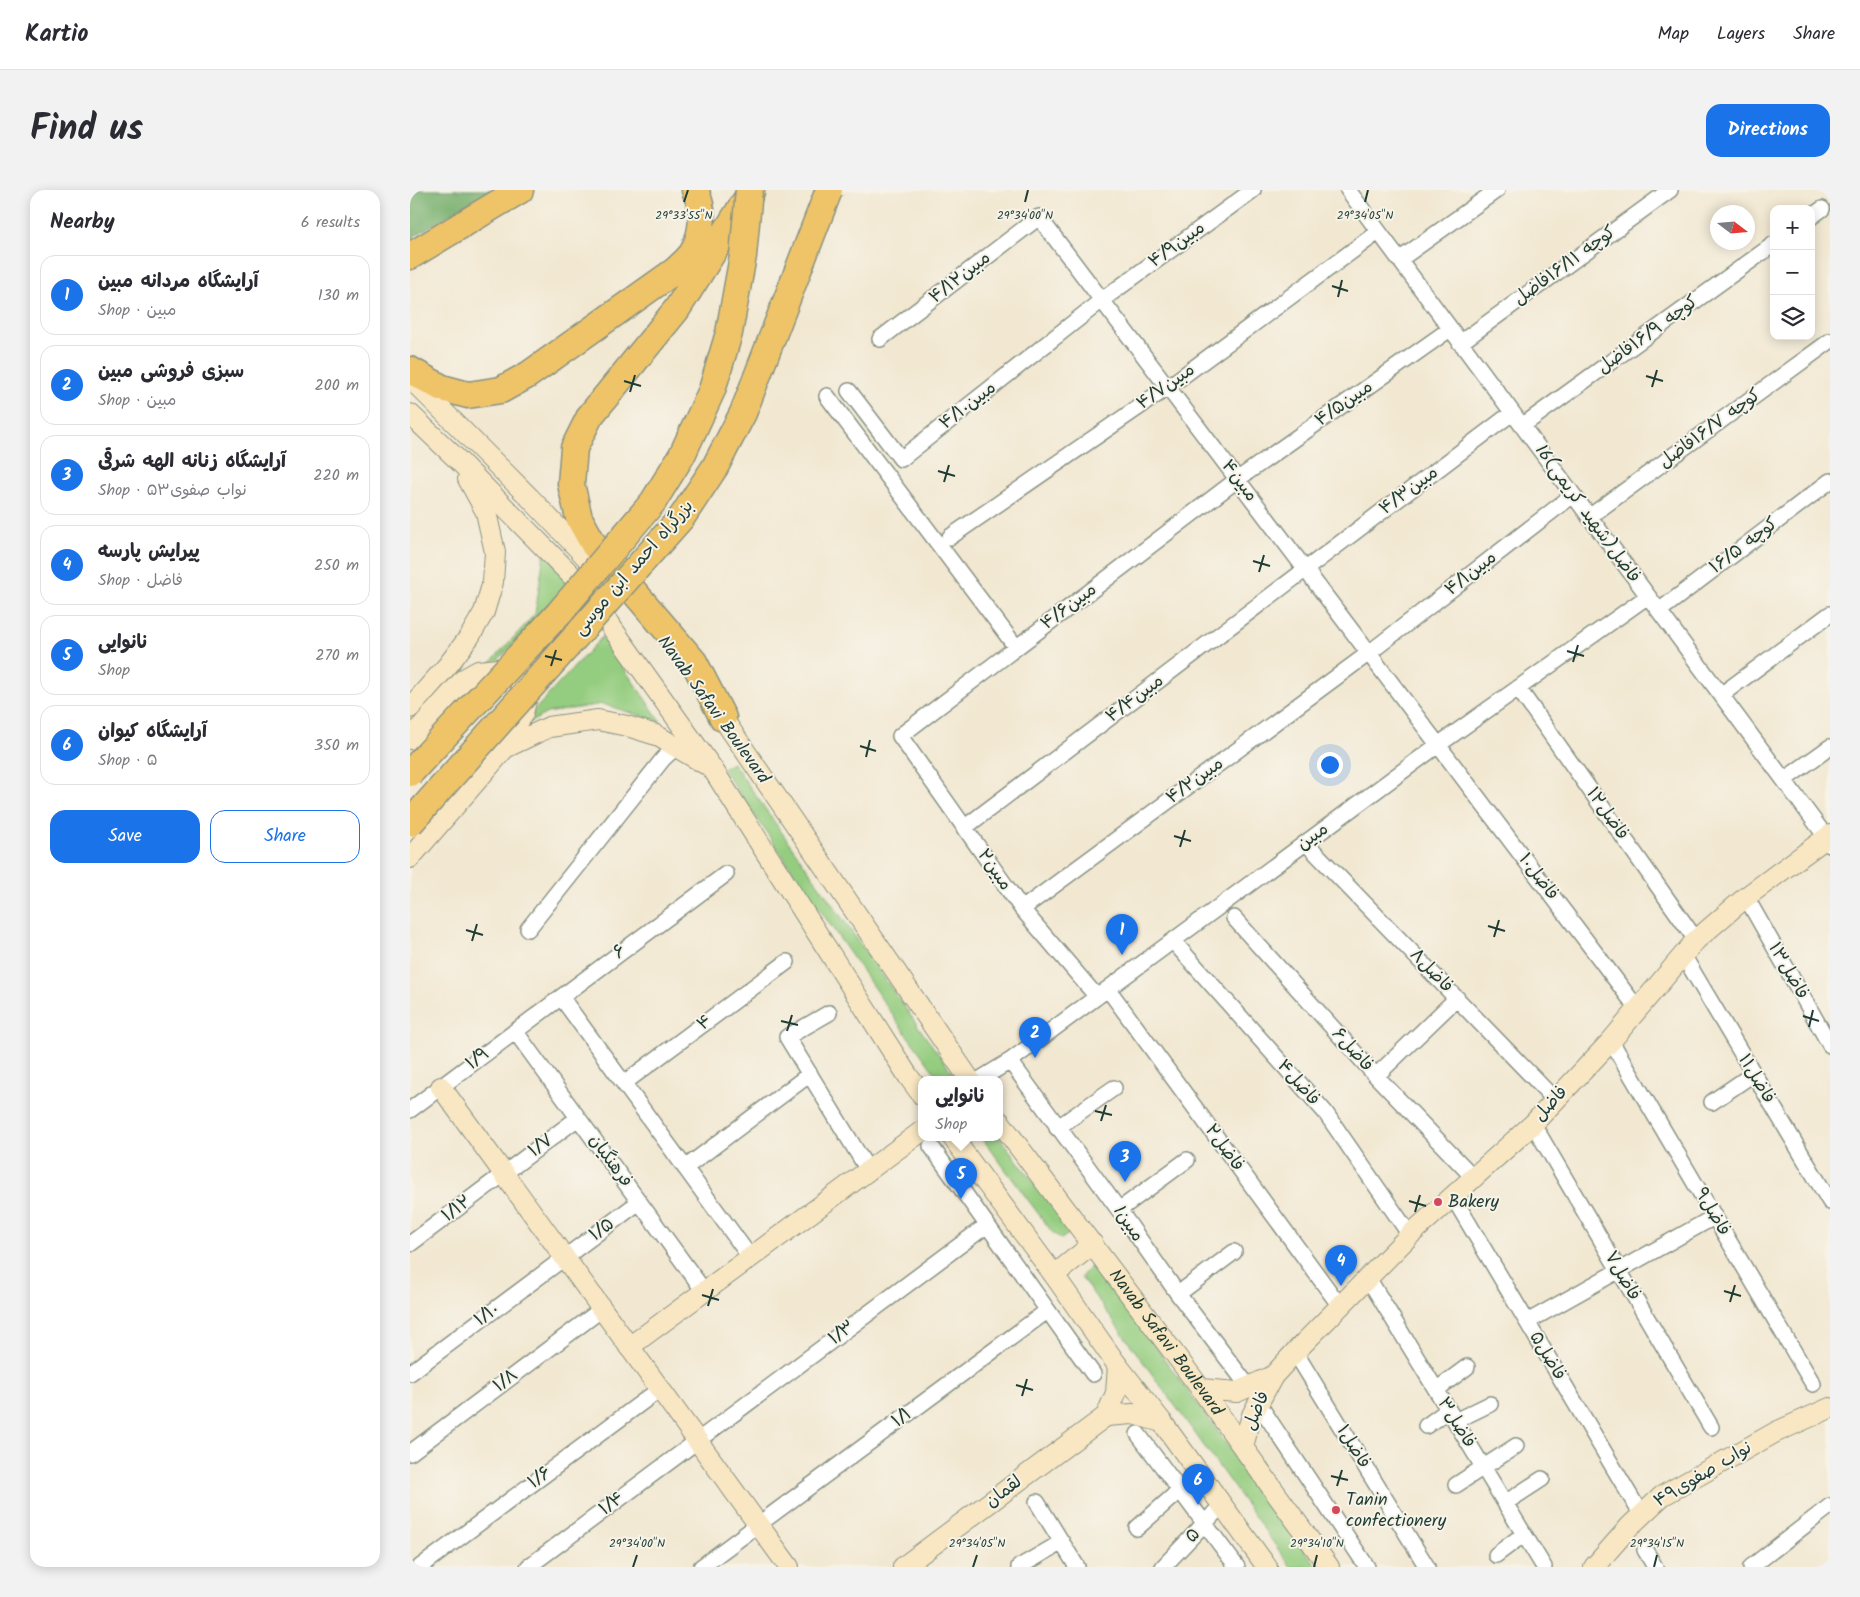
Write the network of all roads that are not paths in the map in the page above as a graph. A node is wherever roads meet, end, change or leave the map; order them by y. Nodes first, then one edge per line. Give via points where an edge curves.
1 (520, 190) edge
2 (695, 190) edge
3 (751, 190) edge
4 (829, 190) edge
5 (1253, 190) edge
6 (1348, 190) edge
7 (1497, 190) edge
8 (1670, 190) edge
9 (1039, 216) joint
10 (1378, 232) junction
11 (1770, 247) edge
12 (410, 256) edge
13 (1399, 260) junction
14 (1102, 300) junction
15 (1450, 329) junction
16 (880, 339) dead end
17 (1830, 341) edge
18 (1460, 343) junction
19 (410, 370) edge
20 (410, 378) edge
21 (1168, 387) junction
22 (849, 391) dead end
23 (827, 396) dead end
24 (1512, 413) junction
25 (410, 414) edge
26 (1522, 426) junction
27 (458, 460) junction
28 (1238, 479) junction
29 (1830, 481) edge
30 (1573, 495) junction
31 (1589, 517) junction
32 (950, 536) dead end
33 (1306, 570) junction
34 (1648, 596) junction
35 (1659, 611) junction
36 (1830, 614) edge
37 (1016, 647) junction
38 (1369, 653) junction
39 (1518, 688) junction
40 (1721, 695) junction
41 (410, 708) edge
42 (723, 718) junction
43 (900, 736) joint
44 (410, 739) edge
45 (1438, 745) junction
46 (676, 747) junction
47 (1830, 747) edge
48 (505, 748) junction
49 (712, 768) junction
50 (410, 772) edge
51 (1784, 780) junction
52 (410, 823) edge
53 (964, 828) junction
54 (1829, 839) edge
55 (1306, 843) junction
56 (410, 858) edge
57 (726, 874) dead end
58 (1746, 897) junction
59 (1022, 909) junction
60 (1234, 918) dead end
61 (528, 929) dead end
62 (1696, 940) junction
63 (1173, 941) junction
64 (1683, 955) junction
65 (787, 962) dead end
66 (1103, 993) junction
67 (561, 997) junction
68 (1457, 998) junction
69 (1637, 1008) junction
70 (829, 1013) dead end
71 (515, 1031) junction
72 (1611, 1041) junction
73 (1830, 1045) edge
74 (1010, 1061) junction
75 (810, 1074) junction
76 (1754, 1074) junction
77 (967, 1076) edge
78 (986, 1076) edge
79 (1376, 1076) junction
80 (624, 1084) junction
81 (441, 1086) junction
82 (1114, 1088) dead end
83 (918, 1090) edge
84 (1555, 1100) junction
85 (1712, 1102) dead end
86 (410, 1110) edge
87 (578, 1118) junction
88 (1533, 1124) junction
89 (1003, 1126) edge
90 (1057, 1128) junction
91 (921, 1141) edge
92 (928, 1141) edge
93 (955, 1141) edge
94 (1187, 1160) dead end
95 (685, 1168) junction
96 (868, 1170) junction
97 (504, 1174) junction
98 (1474, 1178) junction
99 (1453, 1197) junction
100 (639, 1202) junction
101 (1830, 1202) edge
102 (1119, 1210) junction
103 (1714, 1217) junction
104 (986, 1225) junction
105 (1410, 1235) junction
106 (410, 1244) edge
107 (1092, 1244) junction
108 (1234, 1252) dead end
109 (564, 1258) junction
110 (750, 1258) junction
111 (1619, 1271) junction
112 (1054, 1275) junction
113 (1368, 1278) junction
114 (704, 1291) junction
115 (1178, 1294) junction
116 (1340, 1306) junction
117 (602, 1309) junction
118 (1047, 1311) junction
119 (1527, 1322) junction
120 (629, 1347) junction
121 (1295, 1352) junction
122 (1118, 1366) junction
123 (1467, 1367) dead end
124 (410, 1373) edge
125 (1093, 1374) dead end
126 (1813, 1384) dead end
127 (660, 1389) junction
128 (1201, 1389) junction
129 (1436, 1390) junction
130 (1253, 1394) junction
131 (1490, 1404) dead end
132 (1830, 1408) edge
133 (1106, 1416) junction
134 (1452, 1416) junction
135 (1162, 1422) junction
136 (1426, 1426) dead end
137 (1711, 1427) dead end
138 (1138, 1434) dead end
139 (697, 1441) junction
140 (1243, 1446) junction
141 (1516, 1446) dead end
142 (410, 1453) edge
143 (1484, 1468) junction
144 (1542, 1479) dead end
145 (1456, 1485) dead end
146 (1180, 1490) junction
147 (1037, 1502) dead end
148 (1505, 1503) junction
149 (1222, 1505) junction
150 (1830, 1506) edge
151 (1641, 1514) junction
152 (1205, 1523) junction
153 (758, 1525) junction
154 (1137, 1528) dead end
155 (1524, 1534) junction
156 (1062, 1542) junction
157 (1645, 1550) dead end
158 (1496, 1555) dead end
159 (909, 1565) edge
160 (420, 1567) edge
161 (528, 1567) edge
162 (701, 1567) edge
163 (789, 1567) edge
164 (1019, 1567) edge
165 (1077, 1567) edge
166 (1163, 1567) edge
167 (1237, 1567) edge
168 (1267, 1567) edge
169 (1329, 1567) edge
170 (1367, 1567) edge
171 (1427, 1567) edge
172 (1544, 1567) edge
173 (1594, 1567) edge
174 (1655, 1567) edge
175 (1751, 1567) edge

1 - 12 highway
2 - 19 highway via 701,202 702,227 694,251 676,270 528,375 501,390 468,395 442,388
3 - 42 highway via 677,309 590,416 574,448 570,484 578,518 594,545 694,662
3 - 50 highway, بزرگراه احمد ابن موسی, bridge via 729,333 712,390 682,455 653,502 559,613
4 - 52 highway, بزرگراه احمد ابن موسی, bridge via 743,413 715,467 682,518
5 - 14 street, ۴/۹مبین
6 - 10 street, 16فاضل(شهید کریمی)
7 - 13 street
8 - 18 street, کوچه ۱۶/۱۱فاضل
9 - 14 street, ۴مبین
9 - 16 street, ۴/۱۲مبین
10 - 13 street, 16فاضل(شهید کریمی)
10 - 21 street, ۴/۷مبین
11 - 26 street, کوچه ۱۶/۹فاضل
13 - 15 street, 16فاضل(شهید کریمی)
14 - 21 street, ۴مبین
14 - 22 street, ۴/۱۰مبین via 901,459
15 - 18 street, 16فاضل(شهید کریمی)
15 - 28 street, ۴/۵مبین
17 - 31 street, کوچه ۱۶/۷فاضل
18 - 24 street, 16فاضل(شهید کریمی)
20 - 42 main road, Navab Safavi Boulevard via 530,498 661,638
21 - 28 street, ۴مبین
21 - 32 street, ۴/۷مبین
23 - 37 street
24 - 26 street, 16فاضل(شهید کریمی)
24 - 33 street, ۴/۳مبین
25 - 27 main road, Navab Safavi Boulevard
26 - 30 street, 16فاضل(شهید کریمی)
27 - 41 main road via 486,512 495,552 492,582 484,612 470,636
27 - 49 main road, Navab Safavi Boulevard via 582,586
28 - 33 street, ۴مبین
28 - 37 street, ۴/۶مبین
29 - 35 street, کوچه ۱۶/۵
30 - 31 street, 16فاضل(شهید کریمی)
30 - 38 street, ۴/۱مبین
31 - 34 street, 16فاضل(شهید کریمی)
33 - 38 street, ۴مبین
33 - 53 street, ۴/۴مبین
34 - 35 street, 16فاضل(شهید کریمی)
34 - 39 street, مبین
35 - 40 street, 16فاضل(شهید کریمی)
36 - 40 street
37 - 43 street, ۴/۶مبین
38 - 45 street, ۴مبین
38 - 59 street, ۴/۲مبین
39 - 45 street, مبین
39 - 62 street, ۱۲فاضل
40 - 51 street, 16فاضل(شهید کریمی)
42 - 77 main road, Navab Safavi Boulevard
43 - 53 street, ۲مبین
44 - 48 main road via 464,679 478,671 498,669 518,680 524,688 526,700
45 - 55 street, مبین
45 - 69 street, ۱۰فاضل
46 - 48 main road via 656,735 598,720 549,728
46 - 49 main road
46 - 61 street via 663,758
47 - 51 street
48 - 56 main road
49 - 83 main road, Navab Safavi Boulevard
51 - 54 street, 16فاضل(شهید کریمی)
53 - 59 street, ۲مبین
54 - 58 main road, فاضل
55 - 63 street, مبین
55 - 68 street, ۸فاضل
57 - 67 street, ۶
58 - 62 main road, فاضل
58 - 73 street, ۱۳فاضل
59 - 66 street, ۲مبین
60 - 79 street, ۶فاضل
62 - 64 main road, فاضل
63 - 66 street, مبین
63 - 105 street, ۴فاضل via 1324,1112
64 - 69 main road, فاضل
64 - 76 street, ۱۱فاضل
65 - 80 street, ۴
66 - 74 street, مبین
66 - 116 street, ۲فاضل
67 - 71 street, ۶
67 - 80 street
68 - 79 street
68 - 84 street, ۸فاضل
69 - 72 main road, فاضل
70 - 75 street via 787,1037
71 - 81 street, ۱/۹
71 - 87 street, فرهنگیان
72 - 84 main road, فاضل
72 - 103 street, ۹فاضل
74 - 78 street, مبین
74 - 90 street, 1مبین
75 - 95 street
75 - 96 street
76 - 85 street
76 - 101 street, ۱۱فاضل
79 - 98 street, ۶فاضل
80 - 95 street
81 - 86 street, ۱/۹
81 - 97 main road
82 - 90 street
84 - 88 main road, فاضل
87 - 97 street, ۱/۷
87 - 100 street, فرهنگیان
88 - 98 main road, فاضل
88 - 111 street, ۷فاضل
89 - 107 main road, Navab Safavi Boulevard
90 - 102 street, 1مبین
91 - 96 main road
92 - 104 street
93 - 112 main road
94 - 102 street
95 - 110 street
96 - 110 main road
97 - 106 street, ۱/۱۲
97 - 109 main road
98 - 99 main road, فاضل
99 - 105 main road, فاضل
99 - 119 street, ۵فاضل
100 - 109 street, ۱/۵
100 - 114 street, فرهنگیان
102 - 115 street, 1مبین
103 - 111 street
103 - 126 street, ۹فاضل
104 - 118 street
104 - 139 street, ۱/۳
105 - 113 main road, فاضل
107 - 112 main road
107 - 128 main road, Navab Safavi Boulevard
108 - 115 street
109 - 117 main road
109 - 124 street, ۱/۱۰
110 - 114 main road
111 - 119 street
111 - 137 street, ۷فاضل
112 - 122 main road
113 - 116 main road, فاضل
113 - 129 street, ۳فاضل
114 - 120 main road
115 - 130 street, 1مبین
116 - 121 main road, فاضل
117 - 120 main road
117 - 142 street, ۱/۸
118 - 125 street
118 - 153 street, ۱/۱
119 - 151 street, ۵فاضل
120 - 127 main road
121 - 130 main road, فاضل
121 - 171 street, ۱فاضل
122 - 133 main road, لقمان via 1116,1393
122 - 135 main road
123 - 129 street
127 - 139 main road
127 - 160 street, ۱/۶
128 - 130 main road, فاضل
128 - 140 main road, Navab Safavi Boulevard
129 - 134 street, ۳فاضل
130 - 140 main road, فاضل via 1252,1415
130 - 170 street, 1مبین
131 - 134 street
132 - 151 main road, ۴۹نواب صفوی via 1776,1432 1662,1496
133 - 135 main road via 1133,1414
133 - 159 main road, لقمان
134 - 136 street
134 - 143 street, ۳فاضل
135 - 149 main road
138 - 146 street
139 - 153 main road
139 - 161 street, ۱/۴
140 - 169 main road, Navab Safavi Boulevard
141 - 143 street
143 - 145 street
143 - 148 street, ۳فاضل
144 - 148 street
146 - 152 street
146 - 154 street
147 - 156 street
148 - 155 street, ۳فاضل
149 - 152 street, ۵
149 - 168 main road
150 - 175 street
151 - 173 main road, ۴۹نواب صفوی
152 - 166 street, ۵
152 - 167 street
153 - 162 street, ۱/۱
153 - 163 main road
155 - 158 street
155 - 172 street, ۳فاضل
156 - 164 street
156 - 165 street
157 - 174 street

